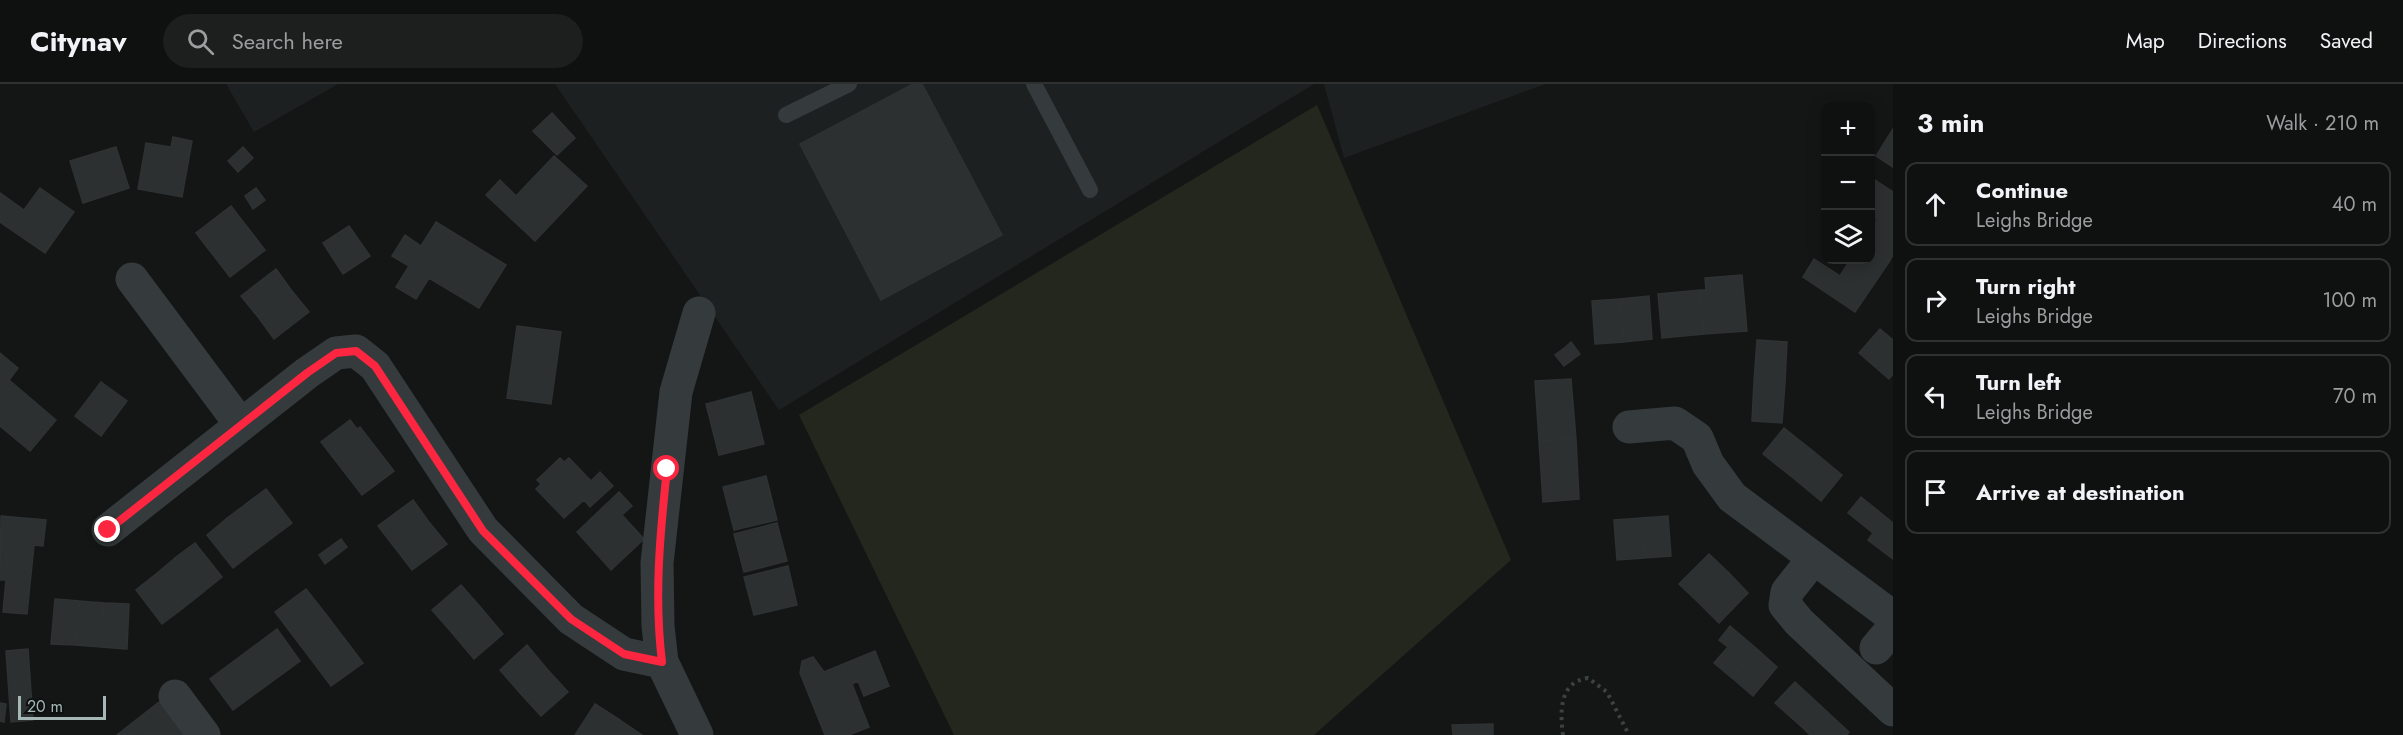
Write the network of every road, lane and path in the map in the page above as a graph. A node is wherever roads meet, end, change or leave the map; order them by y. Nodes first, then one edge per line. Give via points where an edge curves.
1 (849, 84) edge
2 (1034, 84) edge
3 (786, 116) dead end
4 (1090, 190) dead end
5 (132, 279) dead end
6 (699, 313) dead end
7 (241, 425) junction
8 (1629, 427) dead end
9 (108, 530) dead end
10 (1814, 558) junction
11 (1893, 617) edge
12 (662, 662) junction
13 (175, 696) dead end
14 (1893, 710) edge
15 (204, 735) edge
16 (697, 735) edge
17 (1563, 735) edge
18 (1629, 735) edge

1 - 3 lane
2 - 4 lane
5 - 7 street
6 - 12 street via 676,392 660,539 658,626
7 - 9 street
7 - 12 street via 336,353 356,351 375,366 483,531 571,619 624,654
8 - 10 street via 1675,423 1697,438 1708,464 1732,497
10 - 11 street
10 - 14 street via 1787,592 1785,605
12 - 16 street
13 - 15 street
17 - 18 path via 1564,697 1570,684 1588,678 1607,692

